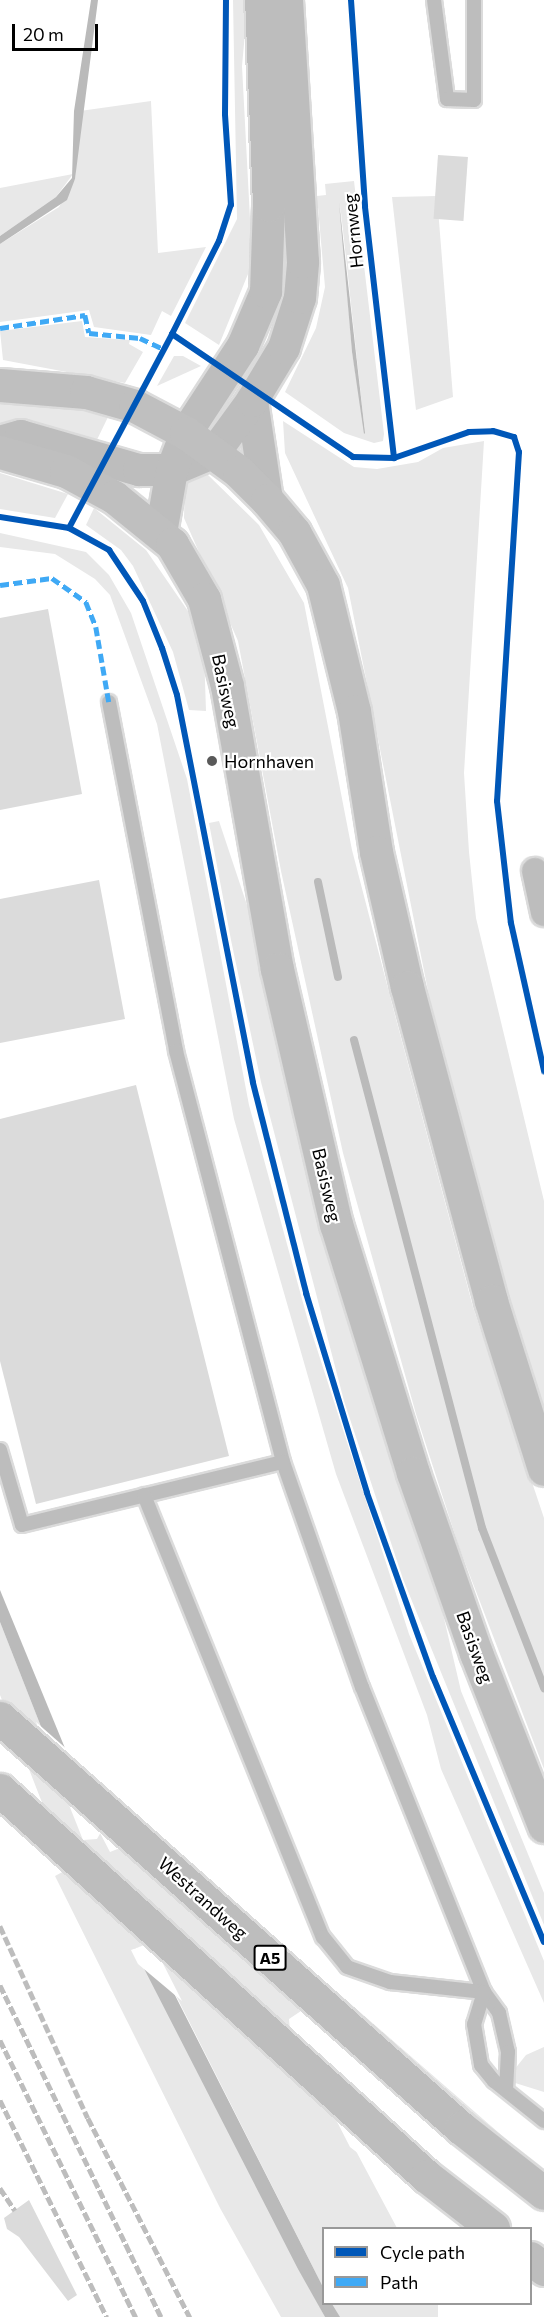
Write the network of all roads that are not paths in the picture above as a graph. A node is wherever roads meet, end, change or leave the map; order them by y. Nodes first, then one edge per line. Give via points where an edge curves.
1 (261, 0) edge
2 (287, 0) edge
3 (434, 0) edge
4 (474, 0) edge
5 (0, 385) edge
6 (252, 401) junction
7 (186, 433) junction
8 (0, 442) edge
9 (0, 452) edge
10 (215, 452) junction
11 (172, 470) junction
12 (267, 500) junction
13 (162, 533) junction
14 (109, 702) dead end
15 (535, 871) dead end
16 (544, 913) edge
17 (0, 1450) edge
18 (283, 1462) junction
19 (544, 1469) edge
20 (144, 1496) junction
21 (0, 1718) edge
22 (0, 1790) edge
23 (544, 1826) edge
24 (484, 1992) junction
25 (506, 2088) junction
26 (544, 2121) edge
27 (544, 2193) edge
28 (490, 2227) edge
29 (532, 2259) edge
30 (544, 2269) edge

1 - 7 street via 269,206 266,292 243,346
2 - 6 street via 303,262 300,298 284,348
3 - 4 lane via 447,99 474,100
5 - 7 main road via 86,392 135,406
6 - 10 street
6 - 12 street
7 - 10 main road
7 - 11 street
8 - 11 street via 21,436 139,471
9 - 13 main road via 34,459 93,484
10 - 11 street
10 - 12 main road
11 - 13 street
12 - 19 main road via 294,532 323,585 354,711 376,852 407,987 491,1301
13 - 23 main road, Basisweg via 204,599 227,686 277,969 336,1224 444,1560
14 - 18 lane via 176,1051
15 - 16 street
17 - 20 lane via 22,1525
18 - 20 lane
18 - 24 lane via 362,1687
20 - 24 lane via 323,1937 347,1967 390,1982
21 - 27 highway, Westrandweg / A5 via 461,2128
22 - 28 highway via 426,2176
24 - 25 lane via 500,2013 508,2052
24 - 25 lane via 474,2024 481,2065
25 - 26 lane
29 - 30 highway

